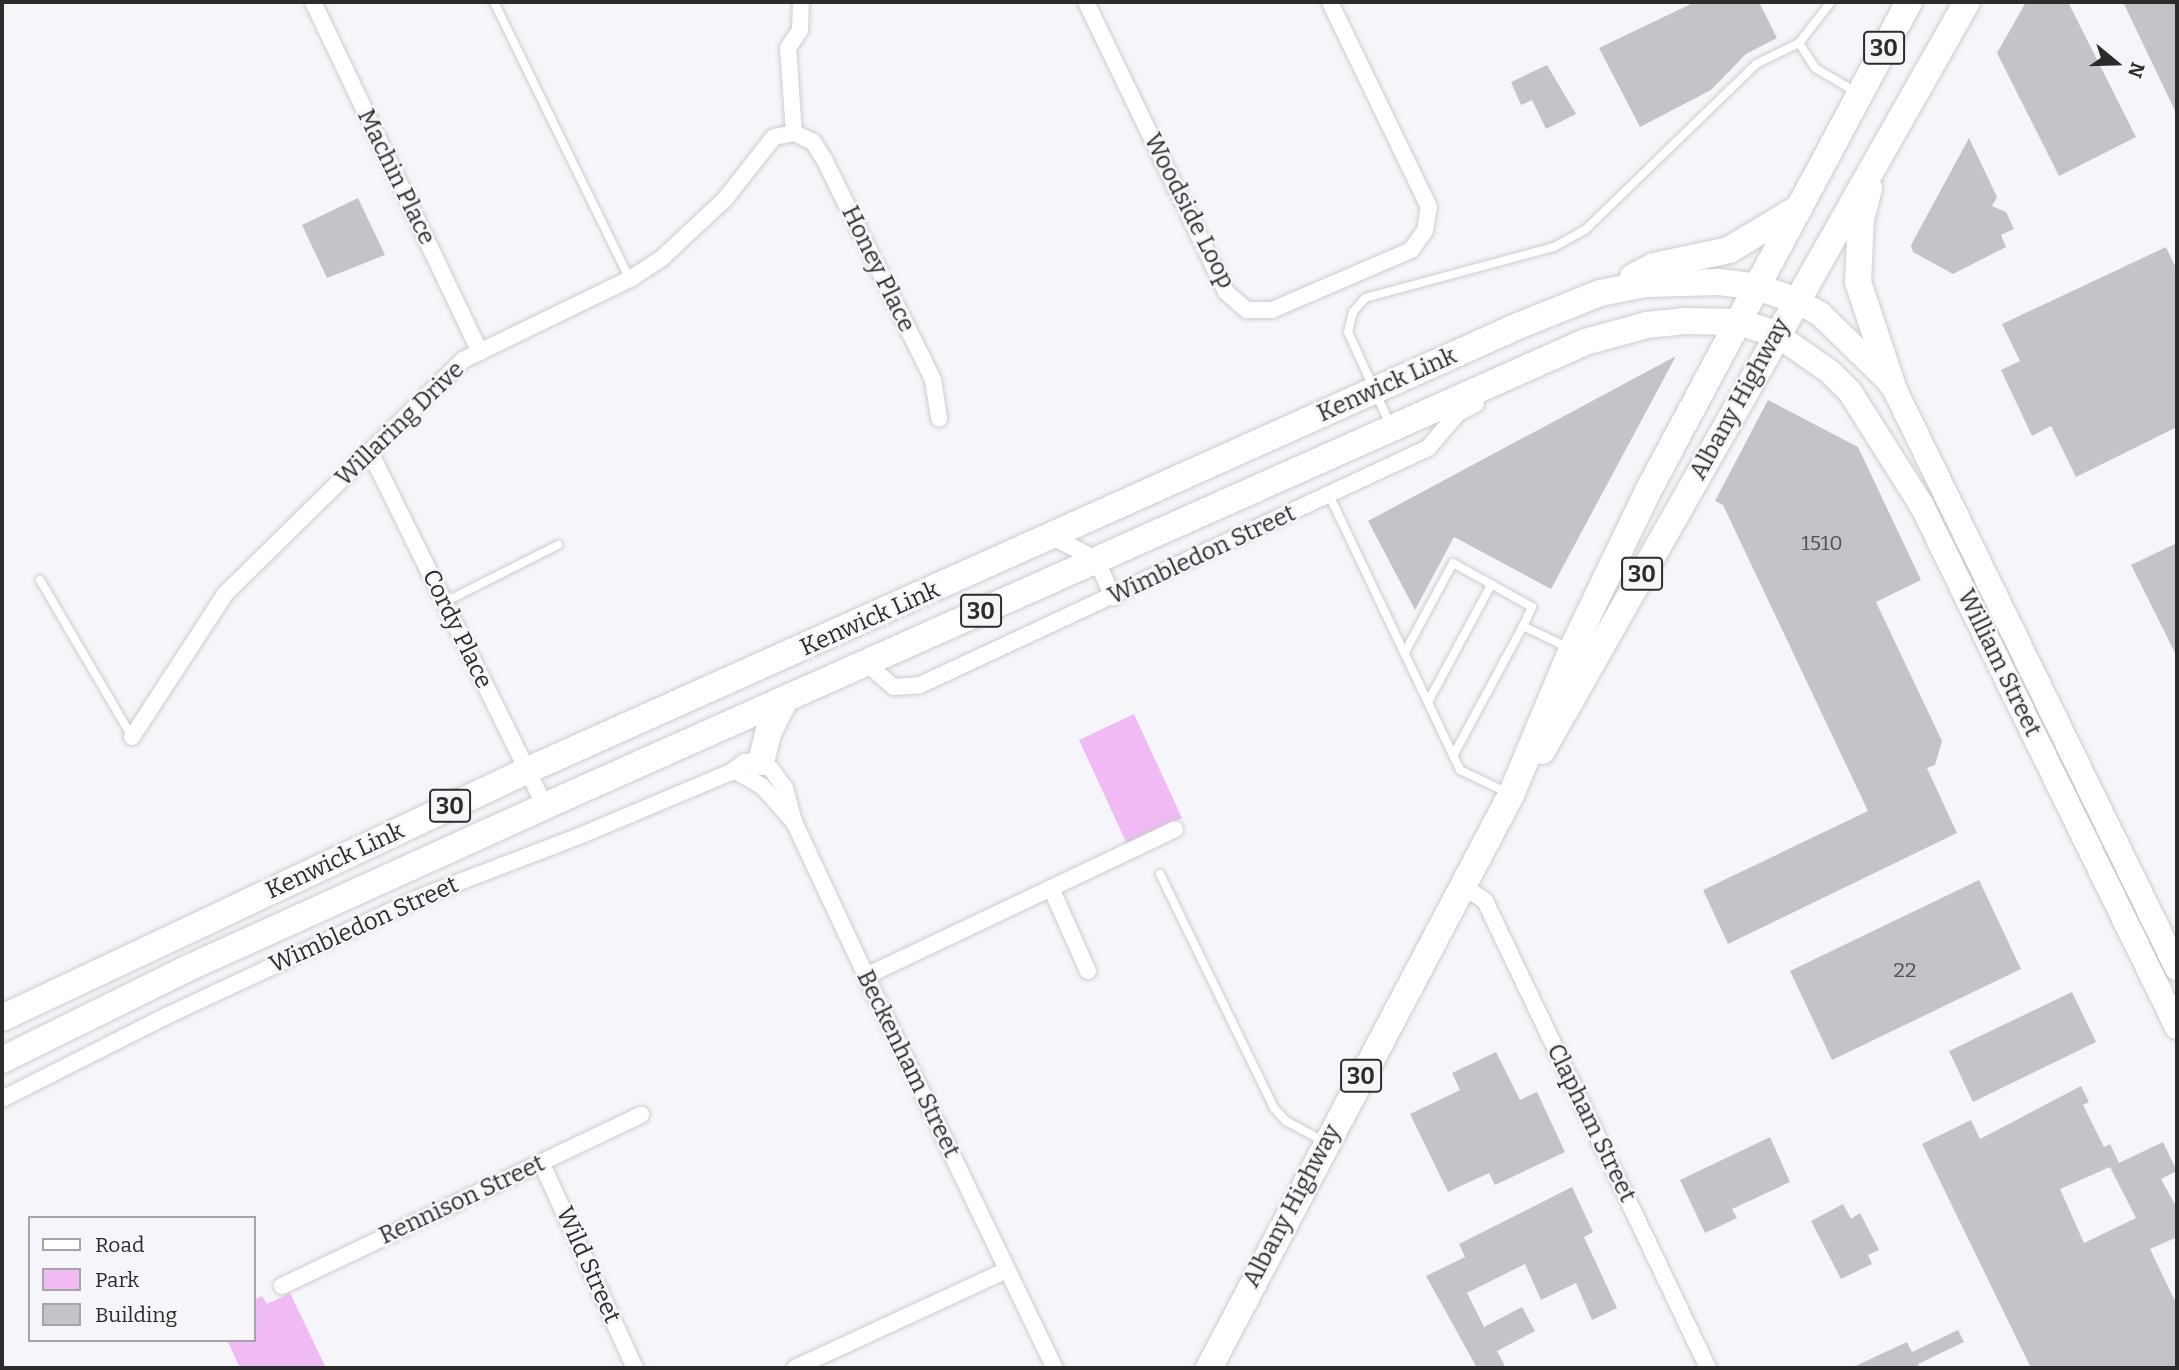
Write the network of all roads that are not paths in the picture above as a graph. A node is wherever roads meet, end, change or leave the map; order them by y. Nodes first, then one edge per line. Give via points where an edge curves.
1 (313, 2) edge
2 (494, 2) edge
3 (801, 2) edge
4 (1086, 2) edge
5 (1330, 2) edge
6 (1830, 2) edge
7 (1909, 2) edge
8 (1967, 2) edge
9 (1799, 43) junction
10 (1859, 94) junction
11 (794, 133) junction
12 (1877, 159) junction
13 (1800, 207) junction
14 (630, 279) junction
15 (1758, 287) junction
16 (1600, 293) junction
17 (1795, 300) junction
18 (1739, 322) junction
19 (1776, 334) junction
20 (480, 352) junction
21 (1522, 369) junction
22 (1892, 384) junction
23 (1373, 391) junction
24 (939, 419) dead end
25 (1391, 426) junction
26 (370, 452) junction
27 (1329, 495) junction
28 (1054, 538) junction
29 (558, 545) dead end
30 (1096, 559) junction
31 (40, 580) dead end
32 (1491, 585) junction
33 (1113, 597) junction
34 (445, 602) junction
35 (1523, 626) junction
36 (1572, 649) junction
37 (1405, 652) junction
38 (866, 663) junction
39 (786, 698) junction
40 (1428, 702) junction
41 (132, 737) joint
42 (1453, 756) junction
43 (761, 762) junction
44 (734, 770) junction
45 (526, 771) junction
46 (1511, 795) junction
47 (545, 806) junction
48 (794, 822) junction
49 (1175, 829) dead end
50 (1160, 874) dead end
51 (1463, 886) junction
52 (1051, 888) junction
53 (2177, 968) edge
54 (1088, 971) dead end
55 (866, 976) junction
56 (2, 1018) edge
57 (2177, 1027) edge
58 (2, 1060) edge
59 (2, 1099) edge
60 (641, 1115) dead end
61 (1326, 1142) junction
62 (541, 1162) junction
63 (1007, 1270) junction
64 (282, 1286) dead end
65 (1208, 1365) edge
66 (635, 1368) edge
67 (795, 1368) edge
68 (1055, 1368) edge
69 (1708, 1368) edge

1 - 20 street, Machin Place
2 - 14 lane
3 - 11 street via 800,30 788,48
4 - 5 street, Woodside Loop via 1226,292 1247,310 1272,310 1411,250 1425,232 1429,208
6 - 9 lane
7 - 10 highway, Albany Highway / 30
8 - 12 highway, Albany Highway / 30
9 - 10 lane via 1815,68
9 - 23 lane via 1756,64 1585,230 1554,247 1365,298 1353,312 1348,332
10 - 13 highway, Albany Highway / 30
11 - 14 street, Willaring Drive via 774,137 698,227
11 - 24 street, Honey Place via 813,142 824,159 933,380
12 - 17 highway, Albany Highway / 30
12 - 22 highway via 1861,219 1858,282
13 - 15 highway, Albany Highway / 30
13 - 16 highway via 1729,250 1654,266
14 - 20 street, Willaring Drive
15 - 16 highway, Kenwick Link / 30 via 1691,280
15 - 17 highway, Kenwick Link / 30
15 - 18 highway, Albany Highway / 30
16 - 23 highway, Kenwick Link / 30
17 - 19 highway, Albany Highway / 30
17 - 22 main road, William Street via 1820,314
18 - 19 highway, Kenwick Link / 30
18 - 21 highway, Kenwick Link / 30 via 1647,325 1585,342
18 - 36 highway, Albany Highway / 30 via 1648,491
19 - 46 highway, Albany Highway / 30 via 1553,735
19 - 57 main road, William Street via 1822,365 1850,392 1923,506
20 - 26 street, Willaring Drive via 463,360
21 - 25 highway, Kenwick Link / 30
21 - 27 street, Wimbledon Street via 1503,390 1458,413 1428,448
22 - 53 main road, William Street
23 - 25 lane
23 - 28 highway, Kenwick Link / 30
25 - 30 highway, Kenwick Link / 30
26 - 34 street, Cordy Place
26 - 41 street, Willaring Drive via 226,593
27 - 33 street, Wimbledon Street
27 - 37 lane
28 - 30 street
28 - 45 highway, Kenwick Link / 30
29 - 34 lane
30 - 33 street
30 - 38 highway, Kenwick Link / 30
31 - 41 lane
32 - 35 lane via 1532,607
32 - 37 lane via 1453,564
32 - 40 lane
33 - 38 street, Wimbledon Street via 912,688 894,687
34 - 45 street, Cordy Place
35 - 36 lane
35 - 42 lane
36 - 46 highway, Albany Highway / 30
37 - 40 lane
38 - 39 highway, Kenwick Link / 30
39 - 43 highway via 768,733
39 - 47 highway, Kenwick Link / 30
40 - 42 lane
42 - 46 lane via 1460,770
43 - 44 street, Wimbledon Street via 745,762
43 - 48 street, Beckenham Street via 780,780
44 - 48 street via 762,786
44 - 59 street, Wimbledon Street via 424,896 166,1016
45 - 47 street, Cordy Place
45 - 56 highway, Kenwick Link / 30
46 - 51 highway, Albany Highway / 30
47 - 58 highway, Kenwick Link / 30 via 184,970
48 - 55 street, Beckenham Street
49 - 52 street
50 - 61 lane via 1274,1108 1286,1121
51 - 61 highway, Albany Highway / 30
51 - 69 street, Clapham Street via 1485,901
52 - 54 street
52 - 55 street
55 - 63 street, Beckenham Street
60 - 62 street, Rennison Street
61 - 65 highway, Albany Highway / 30
62 - 64 street, Rennison Street
62 - 66 street, Wild Street
63 - 67 street
63 - 68 street, Beckenham Street

